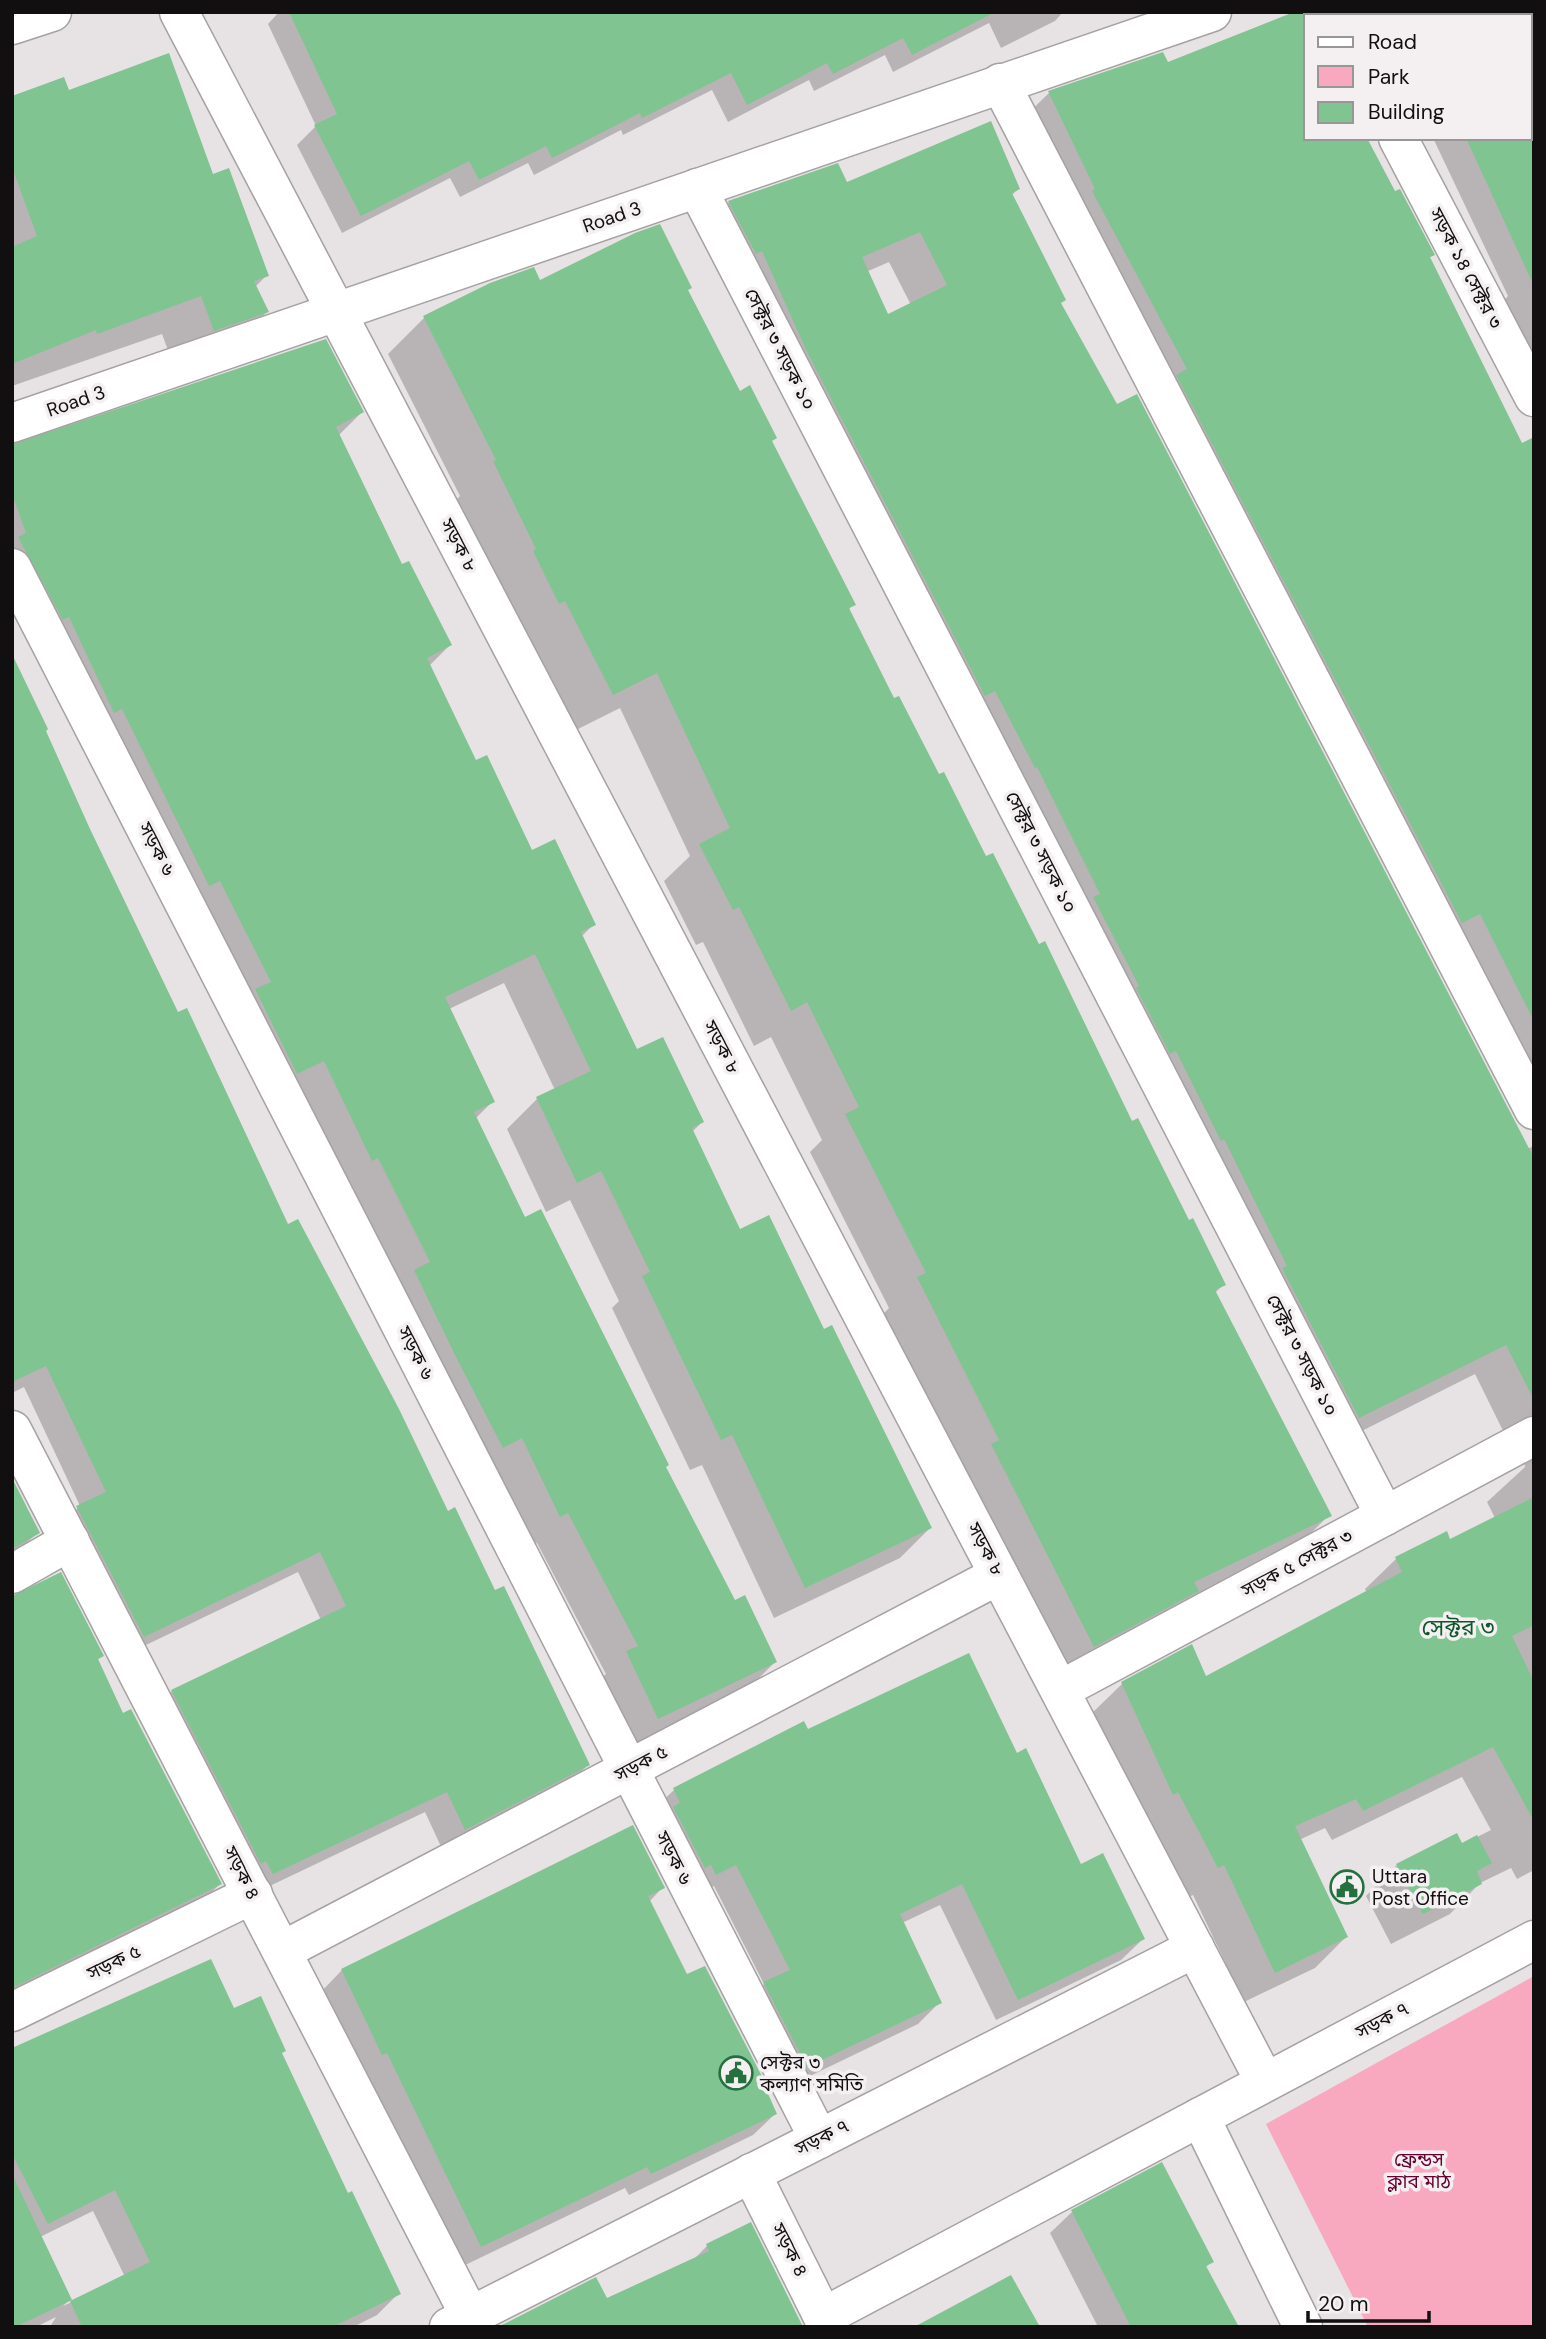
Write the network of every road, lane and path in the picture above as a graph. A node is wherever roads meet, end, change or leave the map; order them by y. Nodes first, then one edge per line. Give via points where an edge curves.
1 (51, 12) edge
2 (179, 12) edge
3 (1212, 12) edge
4 (12, 25) edge
5 (1000, 83) junction
6 (1399, 140) edge
7 (697, 188) junction
8 (336, 311) junction
9 (1534, 397) edge
10 (12, 423) edge
11 (12, 568) edge
12 (1534, 1110) edge
13 (12, 1430) edge
14 (1534, 1436) edge
15 (1385, 1516) junction
16 (70, 1541) junction
17 (12, 1574) edge
18 (999, 1575) junction
19 (1060, 1690) junction
20 (629, 1769) junction
21 (253, 1894) junction
22 (1534, 1940) edge
23 (1195, 1948) junction
24 (282, 1951) junction
25 (12, 2012) edge
26 (1265, 2082) junction
27 (1200, 2117) junction
28 (819, 2139) junction
29 (751, 2173) junction
30 (460, 2321) edge
31 (826, 2322) edge
32 (1303, 2327) edge

1 - 4 street
2 - 8 street, সড়ক ৮
3 - 5 street, Road 3
5 - 7 street, Road 3
5 - 12 street
6 - 9 street, সড়ক ১৪ সেক্টর ৩
7 - 8 street, Road 3
7 - 15 street, সেক্টর ৩ সড়ক ১০
8 - 10 street, Road 3
8 - 18 street, সড়ক ৮
11 - 20 street, সড়ক ৬
13 - 16 street, সড়ক ৪
14 - 15 street, সড়ক ৫ সেক্টর ৩
15 - 19 street, সড়ক ৫ সেক্টর ৩
16 - 17 street
16 - 21 street, সড়ক ৪
18 - 19 street, সড়ক ৮
18 - 20 street, সড়ক ৫
19 - 23 street, সড়ক ৮
20 - 24 street, সড়ক ৫
20 - 28 street, সড়ক ৬
21 - 24 street, সড়ক ৪
21 - 25 street, সড়ক ৫
22 - 26 street, সড়ক ৭
23 - 26 street, সড়ক ৮
23 - 28 street, সড়ক ৭
24 - 30 street, সড়ক ৪
26 - 27 street, সড়ক ৭
27 - 31 street, সড়ক ৭
27 - 32 street
28 - 29 street, সড়ক ৭
29 - 30 street, সড়ক ৭
29 - 31 street, সড়ক ৪

